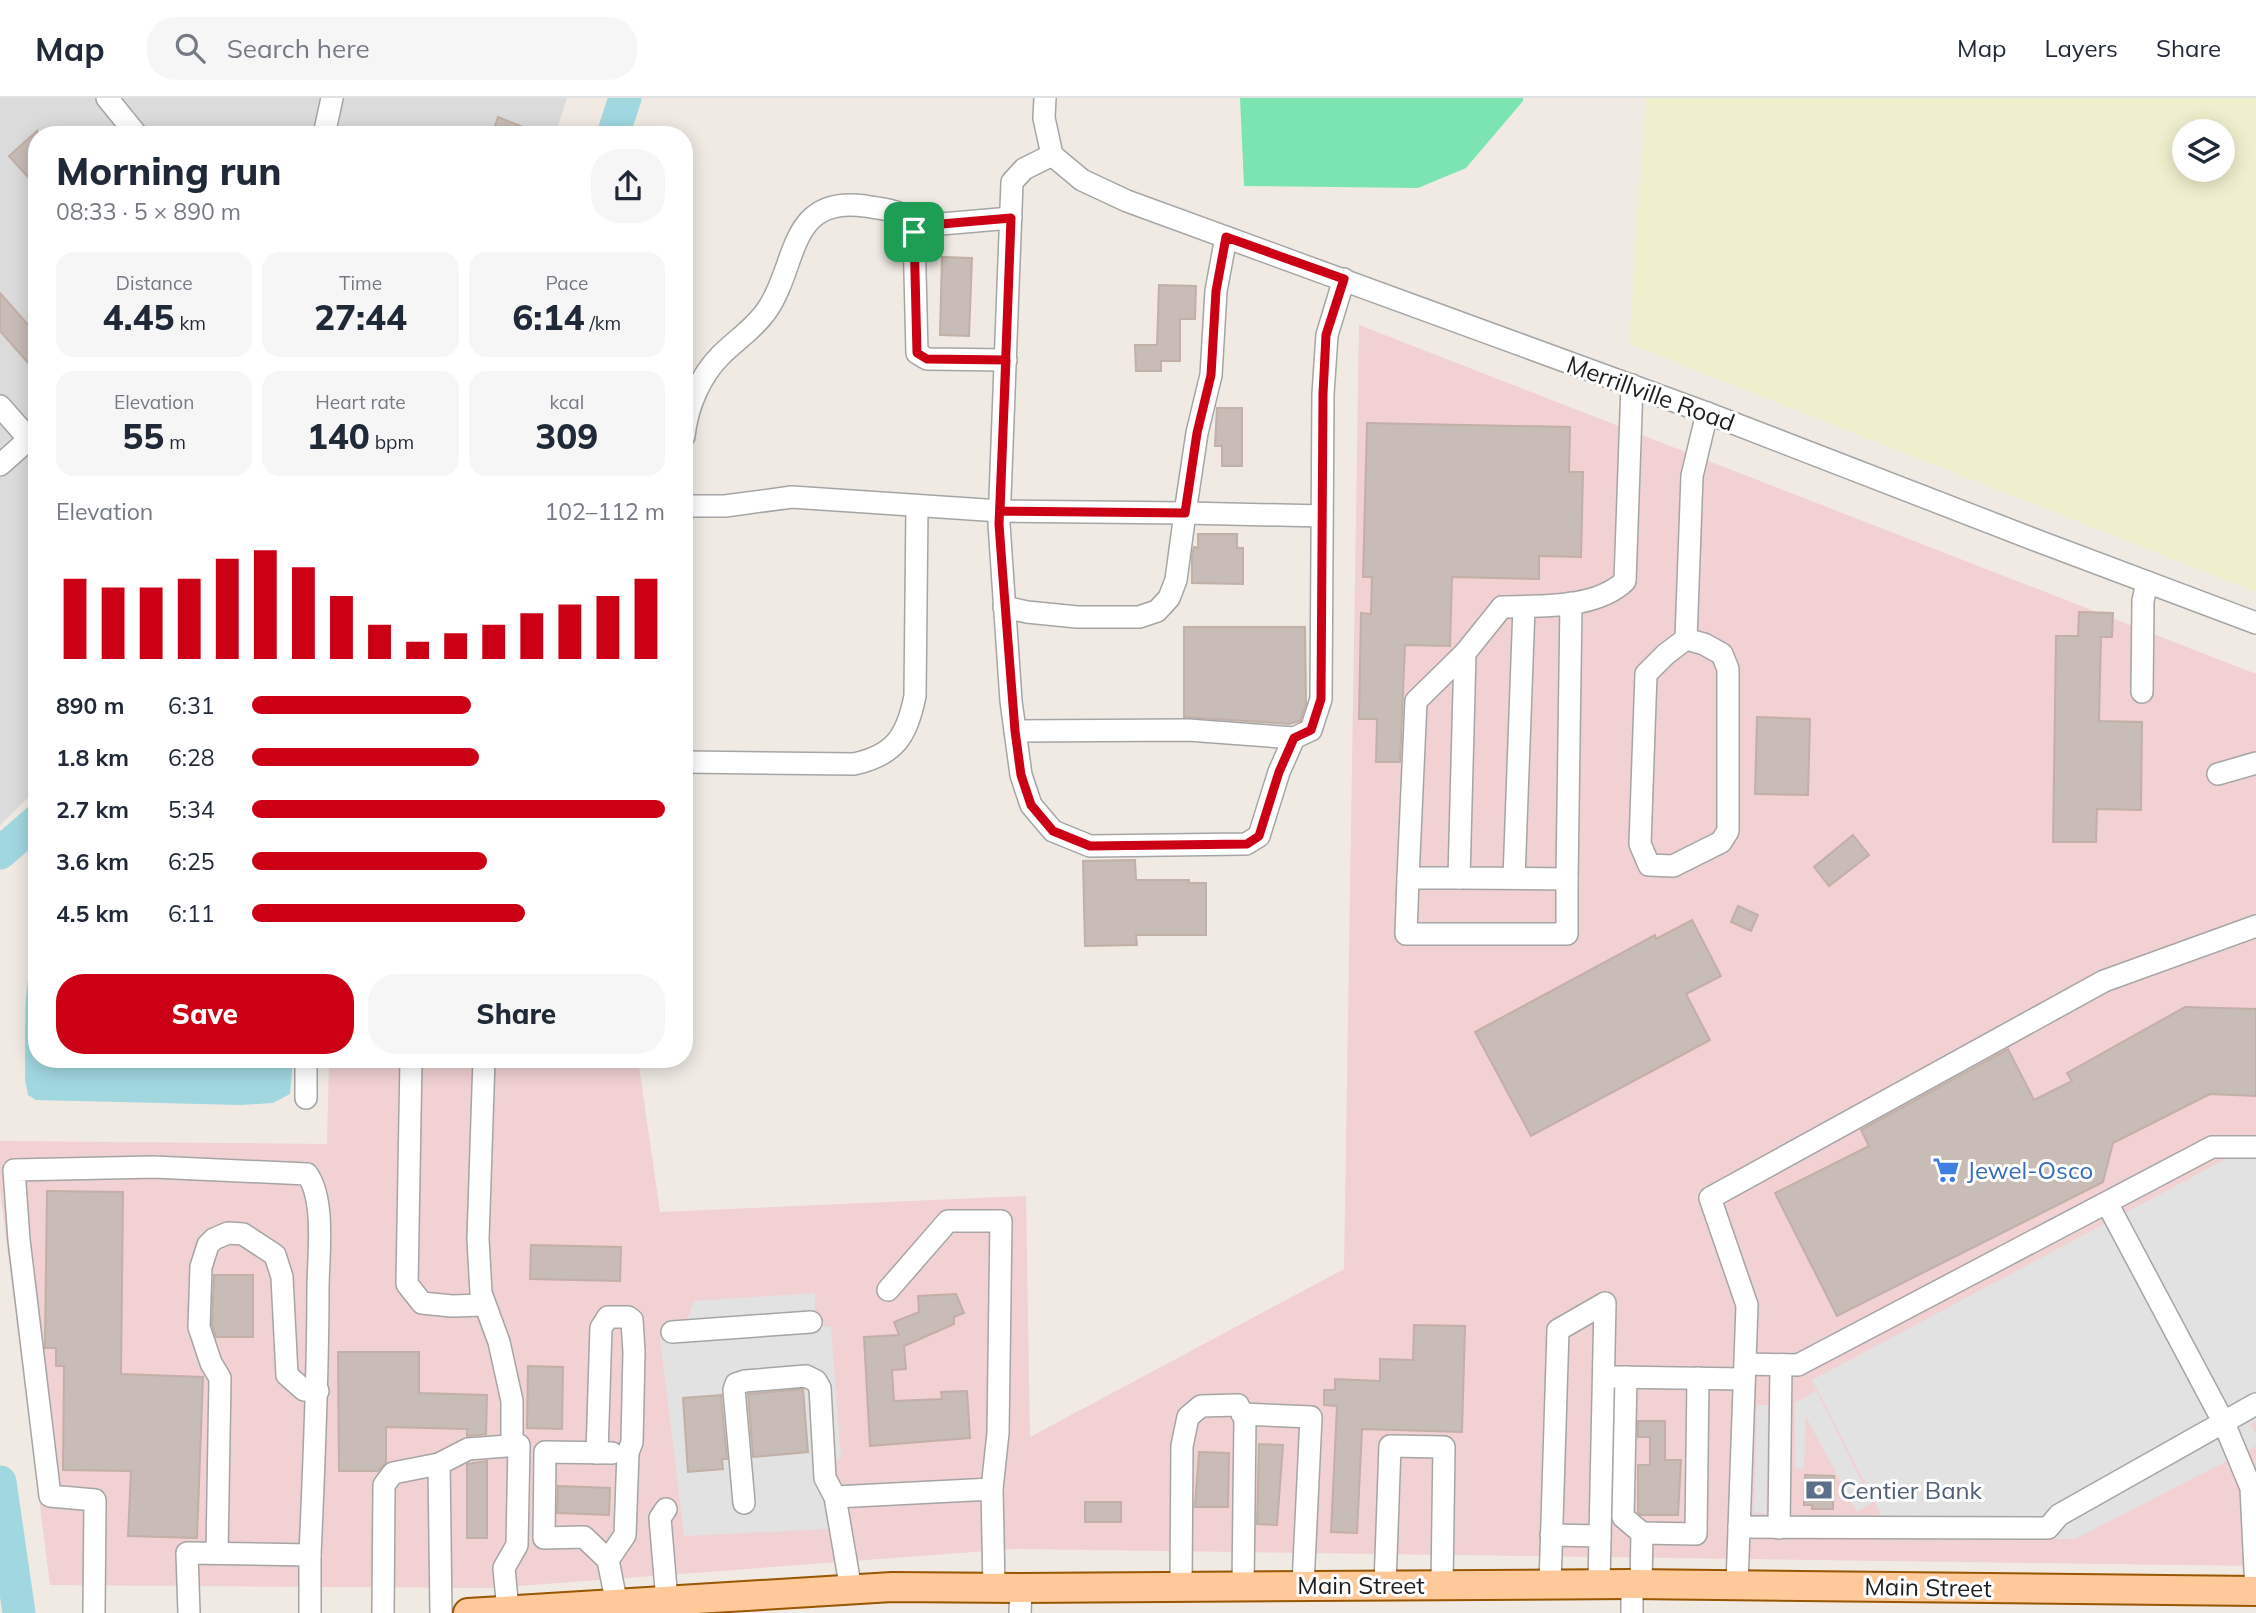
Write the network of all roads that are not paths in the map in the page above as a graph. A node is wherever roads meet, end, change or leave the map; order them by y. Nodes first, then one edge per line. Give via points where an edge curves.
1 (107, 98) edge
2 (332, 98) edge
3 (1045, 98) edge
4 (130, 126) edge
5 (326, 126) edge
6 (1052, 155) junction
7 (1011, 218) junction
8 (918, 226) junction
9 (1226, 237) junction
10 (1344, 279) junction
11 (1006, 360) junction
12 (1632, 385) junction
13 (693, 398) edge
14 (0, 406) edge
15 (1707, 413) junction
16 (28, 431) edge
17 (28, 440) edge
18 (0, 464) edge
19 (693, 506) edge
20 (917, 507) junction
21 (1000, 511) junction
22 (1185, 513) junction
23 (1322, 516) junction
24 (2147, 582) junction
25 (1564, 605) junction
26 (1004, 607) junction
27 (1524, 607) junction
28 (2256, 623) edge
29 (1686, 639) junction
30 (1465, 653) junction
31 (2142, 692) dead end
32 (1015, 731) junction
33 (1294, 738) junction
34 (693, 762) edge
35 (2256, 763) edge
36 (2218, 774) dead end
37 (1408, 878) junction
38 (1459, 878) junction
39 (1514, 878) junction
40 (1567, 879) junction
41 (2256, 926) edge
42 (306, 1068) edge
43 (411, 1068) edge
44 (484, 1068) edge
45 (306, 1098) dead end
46 (2256, 1147) edge
47 (2107, 1203) junction
48 (888, 1290) dead end
49 (485, 1305) junction
50 (811, 1322) dead end
51 (672, 1332) dead end
52 (1781, 1365) junction
53 (1744, 1372) junction
54 (1603, 1377) junction
55 (1626, 1377) junction
56 (1698, 1378) junction
57 (318, 1391) junction
58 (2256, 1404) edge
59 (1242, 1414) junction
60 (2224, 1423) junction
61 (512, 1445) junction
62 (597, 1453) junction
63 (628, 1453) junction
64 (439, 1464) junction
65 (2253, 1488) edge
66 (992, 1489) junction
67 (835, 1497) junction
68 (744, 1503) dead end
69 (666, 1509) dead end
70 (1739, 1527) junction
71 (1779, 1528) junction
72 (1642, 1533) junction
73 (1551, 1535) junction
74 (1600, 1536) junction
75 (217, 1553) junction
76 (310, 1555) junction
77 (608, 1560) junction
78 (1599, 1584) junction
79 (1637, 1584) junction
80 (1385, 1585) junction
81 (1442, 1585) junction
82 (1550, 1585) junction
83 (1737, 1585) junction
84 (1243, 1586) junction
85 (1303, 1586) junction
86 (1181, 1587) junction
87 (851, 1590) junction
88 (2256, 1590) edge
89 (1011, 1597) edge
90 (667, 1601) junction
91 (617, 1605) junction
92 (574, 1610) edge
93 (508, 1611) junction
94 (94, 1613) edge
95 (189, 1613) edge
96 (310, 1613) edge
97 (383, 1613) edge
98 (441, 1613) edge
99 (468, 1613) edge
100 (476, 1613) edge
101 (1632, 1613) edge

1 - 4 street
2 - 5 street
3 - 6 street
6 - 7 street via 1024,169 1012,182
6 - 9 street, Merrillville Road via 1094,186
7 - 8 street
7 - 11 street
8 - 11 street via 914,232 917,353 927,359
8 - 13 street via 904,213 852,204 816,215 802,227 778,293 765,313 719,356
9 - 10 street, Merrillville Road
9 - 22 street via 1216,291 1211,375
10 - 12 street, Merrillville Road
10 - 23 street via 1326,335
11 - 21 street
12 - 15 street, Merrillville Road
12 - 25 street via 1625,581 1598,597
14 - 16 street
15 - 24 street, Merrillville Road
15 - 29 street via 1692,476
17 - 18 street
19 - 20 street via 792,497
20 - 21 street
20 - 34 street via 915,696 909,723 894,747 854,764
21 - 22 street
21 - 26 street
22 - 23 street
22 - 26 street via 1176,580 1170,598 1157,611 1139,617 1077,618
23 - 33 street via 1321,699 1311,730
24 - 28 street, Merrillville Road
24 - 31 street
25 - 27 street
25 - 40 street
26 - 32 street
27 - 30 street via 1502,607
27 - 39 street
29 - 29 street via 1646,674 1640,844 1649,865 1673,866 1721,842 1727,831 1728,669 1722,654
30 - 37 street via 1416,701
30 - 38 street
32 - 33 street via 1188,730
32 - 33 street via 1031,805 1053,831 1090,846 1247,844 1259,836
35 - 36 street
37 - 38 street
37 - 40 street via 1406,934 1567,934
38 - 39 street
39 - 40 street
41 - 53 street via 2104,981 1710,1198 1747,1305
42 - 45 street
43 - 49 street via 407,1284 422,1303
44 - 49 street via 478,1239
46 - 47 street via 2212,1147
47 - 52 street via 1798,1365
47 - 60 street
48 - 66 street via 948,1221 1001,1221 998,1433
49 - 61 street via 512,1401
50 - 51 street
52 - 53 street
52 - 71 street
53 - 56 street
53 - 70 street
54 - 55 street
54 - 73 street via 1605,1303 1558,1330
54 - 74 street
55 - 56 street
55 - 72 street via 1623,1517
56 - 72 street via 1696,1534
57 - 75 street via 304,1390 287,1375 282,1278 275,1255 243,1234 215,1238 201,1267 199,1328 220,1378
57 - 76 street
57 - 94 street via 318,1211 307,1174 154,1167 14,1170 50,1496 95,1500
58 - 60 street
59 - 84 street
59 - 85 street via 1311,1417
59 - 86 street via 1238,1405 1214,1405 1201,1406 1188,1417 1182,1446
60 - 65 street
60 - 71 street via 2059,1516 2048,1528
61 - 64 street via 468,1449
61 - 93 street via 519,1445 517,1545 505,1568
62 - 63 street
62 - 63 street via 601,1328 608,1317 628,1317 634,1352
62 - 77 street via 545,1452 544,1538 584,1537
63 - 77 street via 625,1535
64 - 97 street via 393,1473 384,1485
64 - 98 street
65 - 88 street
66 - 67 street
66 - 89 street
67 - 68 street via 825,1478 820,1388 806,1376 736,1384
67 - 87 street
69 - 90 street via 660,1518
70 - 71 street
70 - 83 street
72 - 79 street
73 - 74 street
73 - 82 street
74 - 78 street
75 - 76 street
75 - 95 street via 187,1553
76 - 96 street
77 - 91 street
78 - 79 main road, Main Street
78 - 82 main road, Main Street
79 - 83 main road, Main Street
79 - 101 street
80 - 81 main road, Main Street
80 - 81 street via 1390,1446 1444,1447
80 - 85 main road, Main Street
81 - 82 main road, Main Street
83 - 88 main road, Main Street
84 - 85 main road, Main Street
84 - 86 main road, Main Street
86 - 89 main road, Main Street
87 - 89 main road, Main Street via 892,1587
87 - 90 main road, Main Street
90 - 91 main road, Main Street
91 - 92 main road, Main Street
92 - 93 main road, Main Street
93 - 100 main road, Main Street
99 - 100 main road, Main Street

